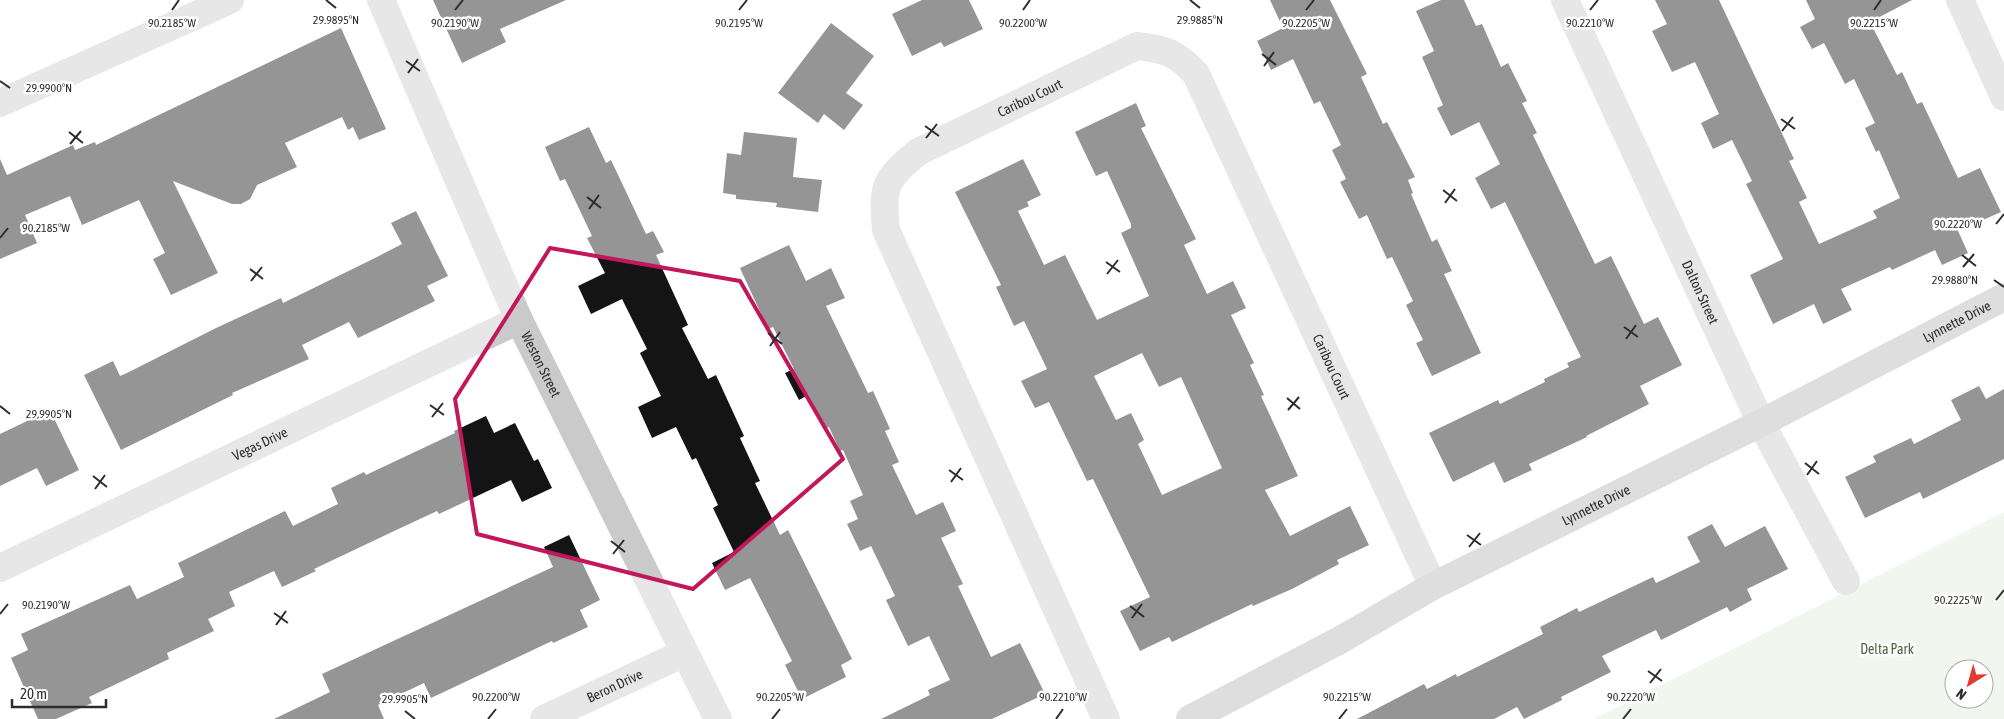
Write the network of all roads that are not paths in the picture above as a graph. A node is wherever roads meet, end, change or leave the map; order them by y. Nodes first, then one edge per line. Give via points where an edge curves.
1 (230, 0) edge
2 (381, 0) edge
3 (1565, 0) edge
4 (1960, 0) edge
5 (2004, 97) edge
6 (0, 103) edge
7 (2004, 297) edge
8 (519, 320) junction
9 (1761, 423) junction
10 (0, 568) edge
11 (1846, 581) dead end
12 (1433, 586) junction
13 (684, 653) junction
14 (544, 719) edge
15 (718, 719) edge
16 (1106, 719) edge
17 (1190, 719) edge

1 - 6 street
2 - 8 street, Weston Street
3 - 9 street, Dalton Street
4 - 5 street
7 - 9 street, Lynnette Drive
8 - 10 street, Vegas Drive
8 - 13 street, Weston Street
9 - 11 street, Dalton Street
9 - 12 street, Lynnette Drive
12 - 16 street, Caribou Court via 1196,74 1181,57 1156,48 1137,46 918,152 894,171 883,197 886,230
12 - 17 street, Lynnette Drive via 1342,639
13 - 14 street, Beron Drive
13 - 15 street, Weston Street

